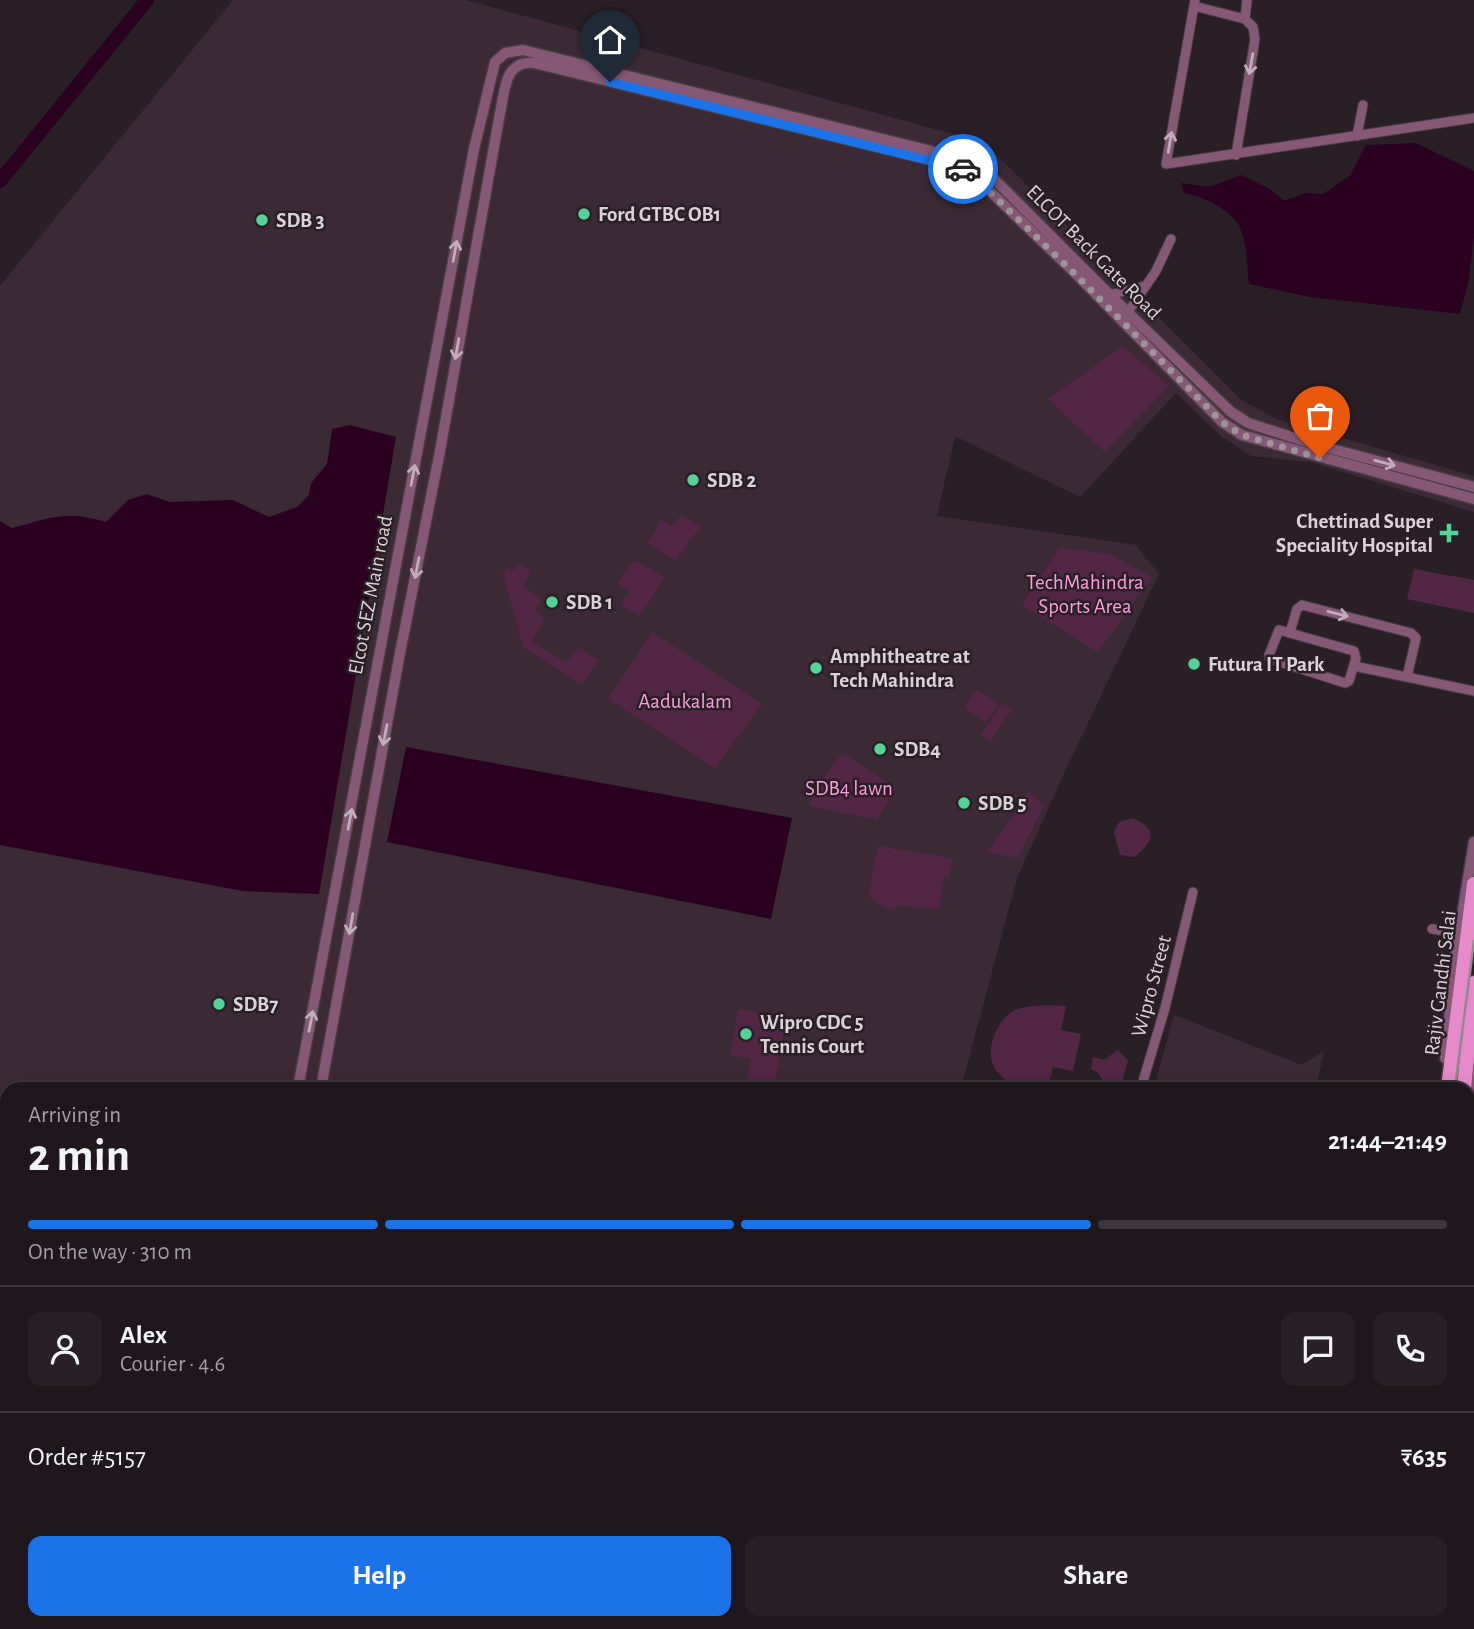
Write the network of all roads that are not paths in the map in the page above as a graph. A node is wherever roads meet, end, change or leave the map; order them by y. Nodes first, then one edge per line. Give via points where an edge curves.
1 (1247, 0) edge
2 (1194, 3) edge
3 (1245, 19) junction
4 (488, 91) junction
5 (504, 94) junction
6 (1363, 105) dead end
7 (1474, 118) edge
8 (1357, 136) junction
9 (1236, 155) junction
10 (934, 156) junction
11 (1171, 239) dead end
12 (1145, 286) junction
13 (1109, 295) junction
14 (1128, 313) junction
15 (1180, 370) junction
16 (1474, 487) edge
17 (1474, 499) edge
18 (1290, 632) junction
19 (1355, 664) junction
20 (1408, 673) junction
21 (1474, 688) edge
22 (1474, 842) edge
23 (1474, 884) edge
24 (338, 886) junction
25 (357, 888) junction
26 (1193, 892) dead end
27 (1432, 929) dead end
28 (1467, 934) edge
29 (1474, 983) edge
30 (1474, 1057) edge
31 (299, 1082) edge
32 (322, 1082) edge
33 (1143, 1082) edge
34 (1443, 1082) edge
35 (1451, 1082) edge
36 (1470, 1082) edge

1 - 3 street
2 - 3 street
9 -> 2 street via 1166,164
3 -> 9 street via 1253,27 1255,39
4 - 5 street
4 - 10 street, ELCOT Back Gate Road via 500,56 523,50
24 -> 4 street, Elcot SEZ Main road via 378,655
5 - 10 street, ELCOT Back Gate Road via 515,65 534,63
5 -> 25 street, Elcot SEZ Main road
6 - 8 street
7 - 8 street
8 - 9 street
10 - 13 street, ELCOT Back Gate Road via 972,161 990,175
10 - 15 street, ELCOT Back Gate Road via 969,172
11 - 12 street
12 - 13 street
12 - 14 street
13 - 14 street, ELCOT Back Gate Road
14 - 15 street, ELCOT Back Gate Road
15 -> 16 street, ELCOT Back Gate Road via 1248,423
15 - 17 street, ELCOT Back Gate Road via 1222,422 1242,435
18 - 19 street via 1354,651
18 - 19 street via 1277,632 1270,659 1345,683
18 -> 20 street via 1302,605 1411,632 1416,638
19 - 20 street
19 - 21 street
20 - 21 street
22 - 28 street
23 - 28 main road, Rajiv Gandhi Salai
24 - 25 street
31 -> 24 street, Elcot SEZ Main road
25 -> 32 street, Elcot SEZ Main road
26 - 33 street, Wipro Street
27 - 28 street
28 - 34 street
28 - 35 main road, Rajiv Gandhi Salai
29 - 36 main road, Rajiv Gandhi Salai
30 - 36 street

